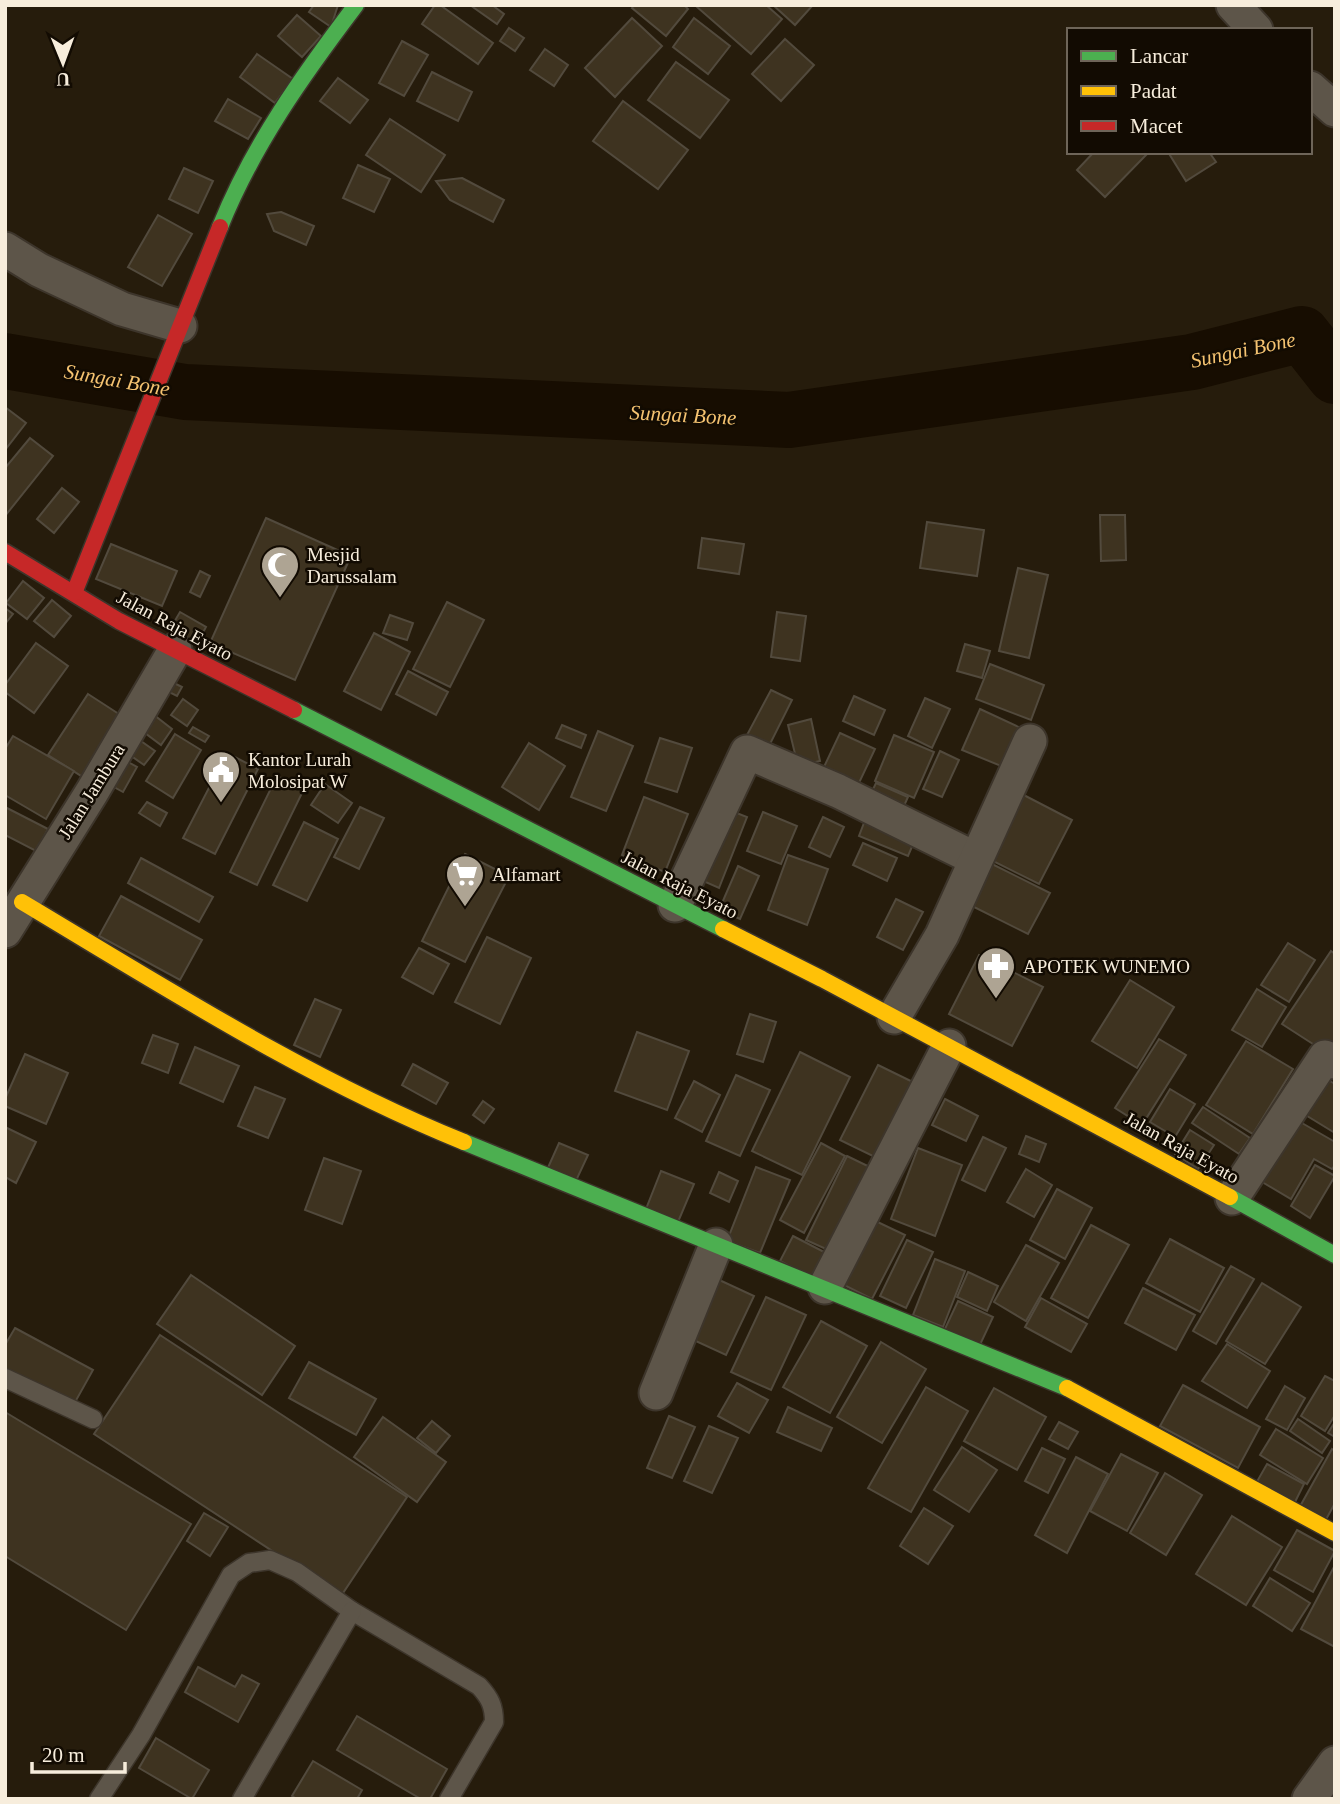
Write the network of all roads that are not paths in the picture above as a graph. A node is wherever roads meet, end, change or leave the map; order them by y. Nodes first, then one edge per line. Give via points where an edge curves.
1 (356, 5) edge
2 (1233, 5) edge
3 (1254, 28) edge
4 (1312, 90) edge
5 (1335, 110) edge
6 (5, 248) edge
7 (179, 330) junction
8 (9, 562) edge
9 (74, 593) junction
10 (175, 650) junction
11 (1030, 741) dead end
12 (976, 859) junction
13 (22, 902) junction
14 (675, 905) junction
15 (5, 932) edge
16 (894, 1017) junction
17 (949, 1046) junction
18 (1335, 1062) edge
19 (1232, 1198) junction
20 (716, 1245) junction
21 (1335, 1255) edge
22 (825, 1287) junction
23 (5, 1378) edge
24 (656, 1393) dead end
25 (93, 1419) dead end
26 (1335, 1533) edge
27 (352, 1611) junction
28 (1335, 1763) edge
29 (100, 1799) edge
30 (242, 1799) edge
31 (449, 1799) edge
32 (1309, 1799) edge

1 - 7 street via 275,117 232,197
2 - 3 street
4 - 5 street
6 - 7 street via 39,270
7 - 9 street
8 - 9 street, Jalan Raja Eyato
9 - 10 street, Jalan Raja Eyato
10 - 13 street, Jalan Jambura
10 - 14 street, Jalan Raja Eyato
11 - 12 street
12 - 14 street via 838,790 747,752
12 - 16 street via 942,935
13 - 15 street, Jalan Jambura
13 - 20 street via 358,1096
14 - 16 street, Jalan Raja Eyato
16 - 17 street, Jalan Raja Eyato
17 - 19 street, Jalan Raja Eyato
17 - 22 street
18 - 19 street via 1325,1057
19 - 21 street, Jalan Raja Eyato
20 - 22 street
20 - 24 street
22 - 26 street via 1060,1384
23 - 25 lane
27 - 29 lane via 297,1572 270,1560 248,1563 231,1575
27 - 30 lane
27 - 31 lane via 479,1686 488,1696 494,1722
28 - 32 street

